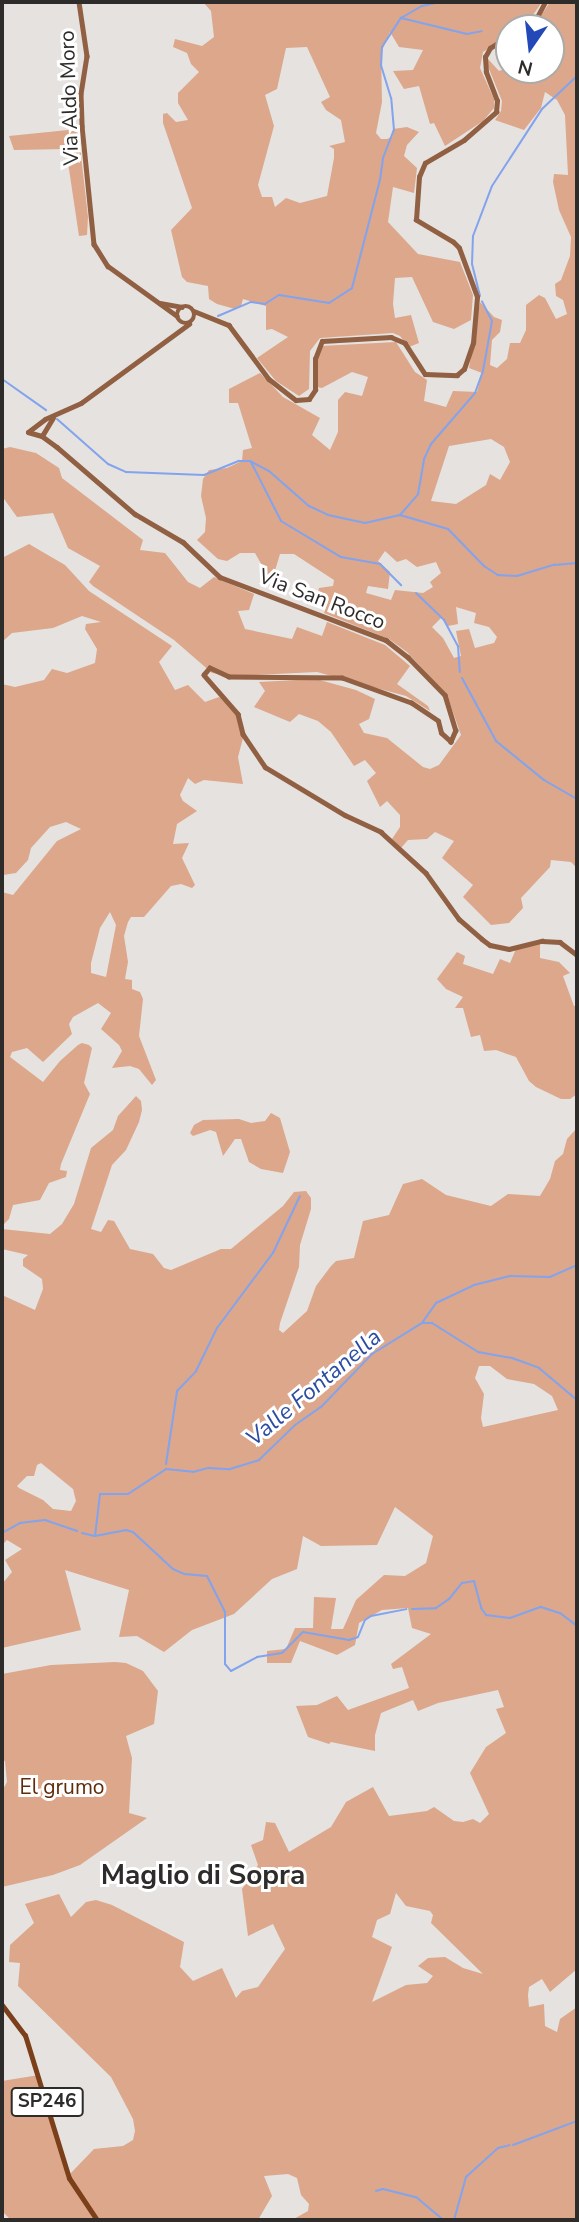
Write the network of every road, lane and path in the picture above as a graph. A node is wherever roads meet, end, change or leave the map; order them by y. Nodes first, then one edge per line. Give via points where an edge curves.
1 (79, 2) edge
2 (495, 45) edge
3 (150, 298) junction
4 (182, 307) junction
5 (194, 311) junction
6 (178, 318) junction
7 (209, 318) junction
8 (191, 323) junction
9 (168, 337) junction
10 (54, 417) junction
11 (36, 425) junction
12 (35, 434) junction
13 (42, 436) junction
14 (577, 955) edge
15 (2, 2005) edge
16 (97, 2220) edge

1 - 3 street, Via Aldo Moro via 87,56 81,94 92,235 103,261
2 - 7 street via 485,57 496,112 425,163 419,177 416,220 459,248 477,296 464,369 457,375 425,374 405,343 391,337 322,341 315,359 315,390 309,399 296,400 270,379 229,325
3 - 4 street
3 - 6 street
4 - 5 street
4 - 6 street
5 - 7 street
5 - 8 street
6 - 8 street
6 - 9 street
7 - 8 street
8 - 9 street
9 - 10 street
10 - 11 street
10 - 13 street
11 - 12 street
11 - 12 street, Via San Rocco via 27,432
12 - 13 street, Via San Rocco
13 - 14 street, Via San Rocco via 135,514 183,542 220,577 386,639 408,657 445,695 454,740 446,740 438,721 411,703 342,678 232,677 210,668 204,675 238,714 243,734 265,767 345,816 381,832 426,873 459,919 482,939 498,948 560,942
15 - 16 main road, SP246 via 30,2047 71,2182

